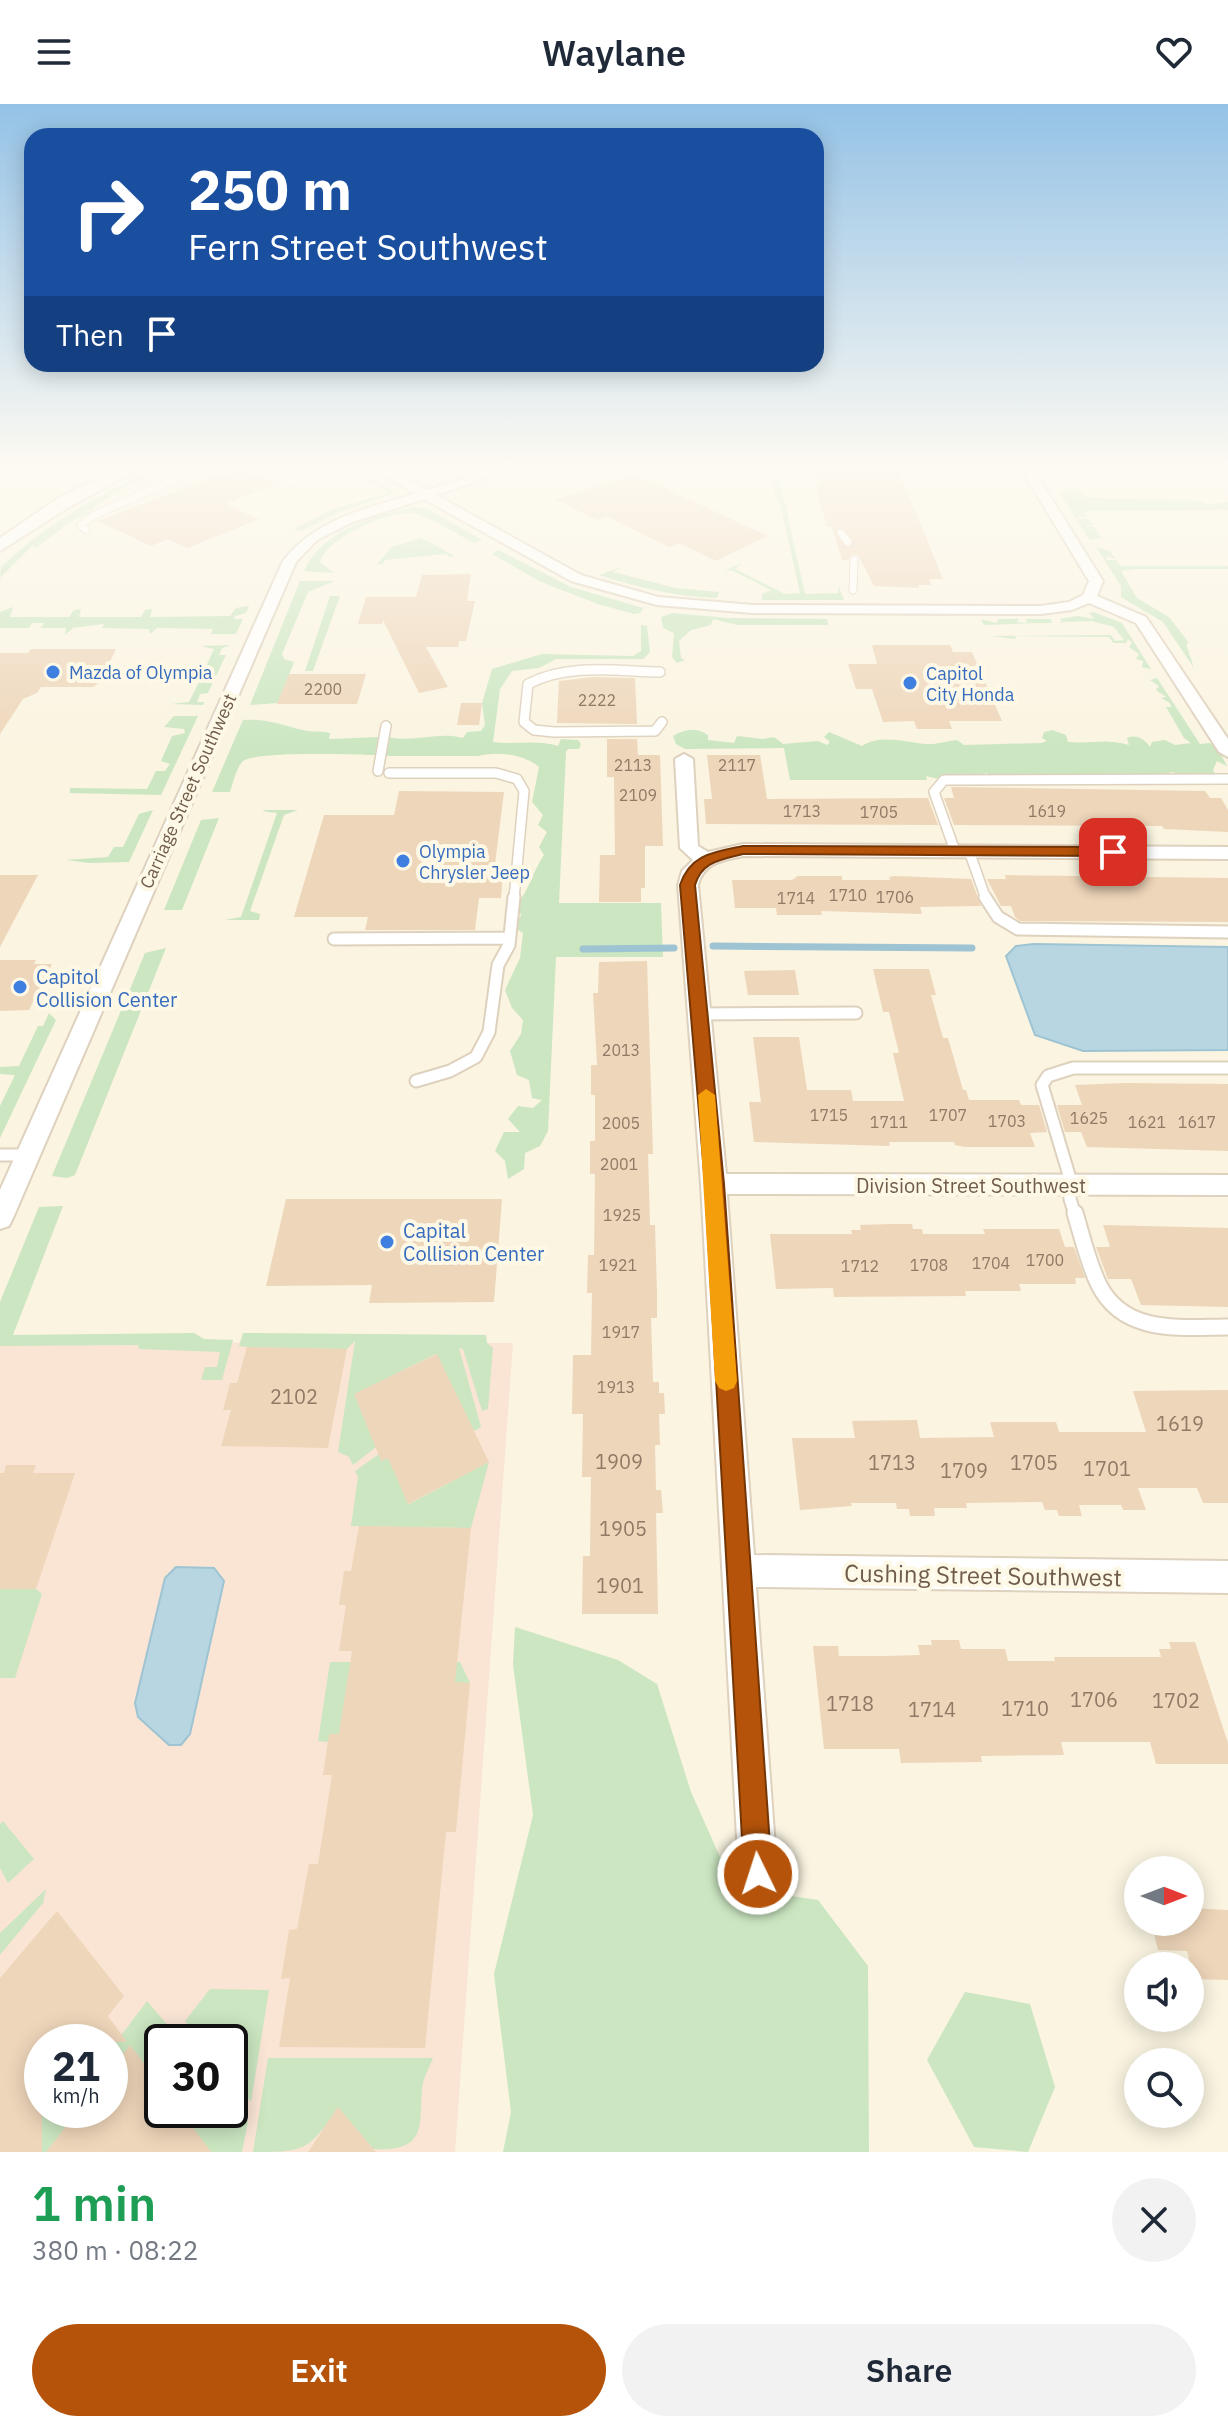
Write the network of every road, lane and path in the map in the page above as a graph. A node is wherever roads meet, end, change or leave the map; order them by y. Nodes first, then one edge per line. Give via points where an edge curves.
1 (291, 560) edge
2 (543, 560) edge
3 (854, 560) dead end
4 (1085, 560) edge
5 (853, 590) dead end
6 (1089, 598) junction
7 (660, 672) dead end
8 (662, 722) dead end
9 (386, 726) dead end
10 (1228, 752) edge
11 (684, 759) dead end
12 (1228, 779) edge
13 (962, 851) junction
14 (1228, 853) edge
15 (705, 859) junction
16 (1228, 932) edge
17 (509, 938) junction
18 (334, 939) dead end
19 (856, 1013) dead end
20 (699, 1014) junction
21 (1228, 1068) edge
22 (416, 1081) dead end
23 (0, 1155) edge
24 (28, 1155) junction
25 (714, 1184) junction
26 (1228, 1185) edge
27 (1069, 1186) junction
28 (0, 1218) edge
29 (1228, 1327) edge
30 (738, 1571) junction
31 (1228, 1577) edge
32 (758, 1874) dead end

1 - 24 street, Carriage Street Southwest
2 - 6 street via 576,578 657,601 753,609 1041,610
3 - 5 lane
4 - 6 street via 1096,586
6 - 10 street via 1141,620
7 - 8 lane via 541,675 528,684 524,722 534,730 554,732 655,731
9 - 17 lane via 383,772 496,773 517,779 524,791
11 - 15 street via 689,848
12 - 13 lane via 944,780 934,792
13 - 14 street
13 - 15 street via 743,850
13 - 16 lane via 994,916 1006,926
15 - 20 street via 692,871 688,885
17 - 18 lane
17 - 22 lane via 498,965 489,1032 476,1057
19 - 20 lane
20 - 25 street
21 - 27 lane via 1073,1068 1048,1076 1043,1097
23 - 24 lane
24 - 28 street, Carriage Street Southwest
25 - 27 street, Division Street Southwest
25 - 30 street
26 - 27 street, Division Street Southwest
27 - 29 lane via 1090,1264 1117,1309 1152,1325
30 - 31 street, Cushing Street Southwest
30 - 32 street

